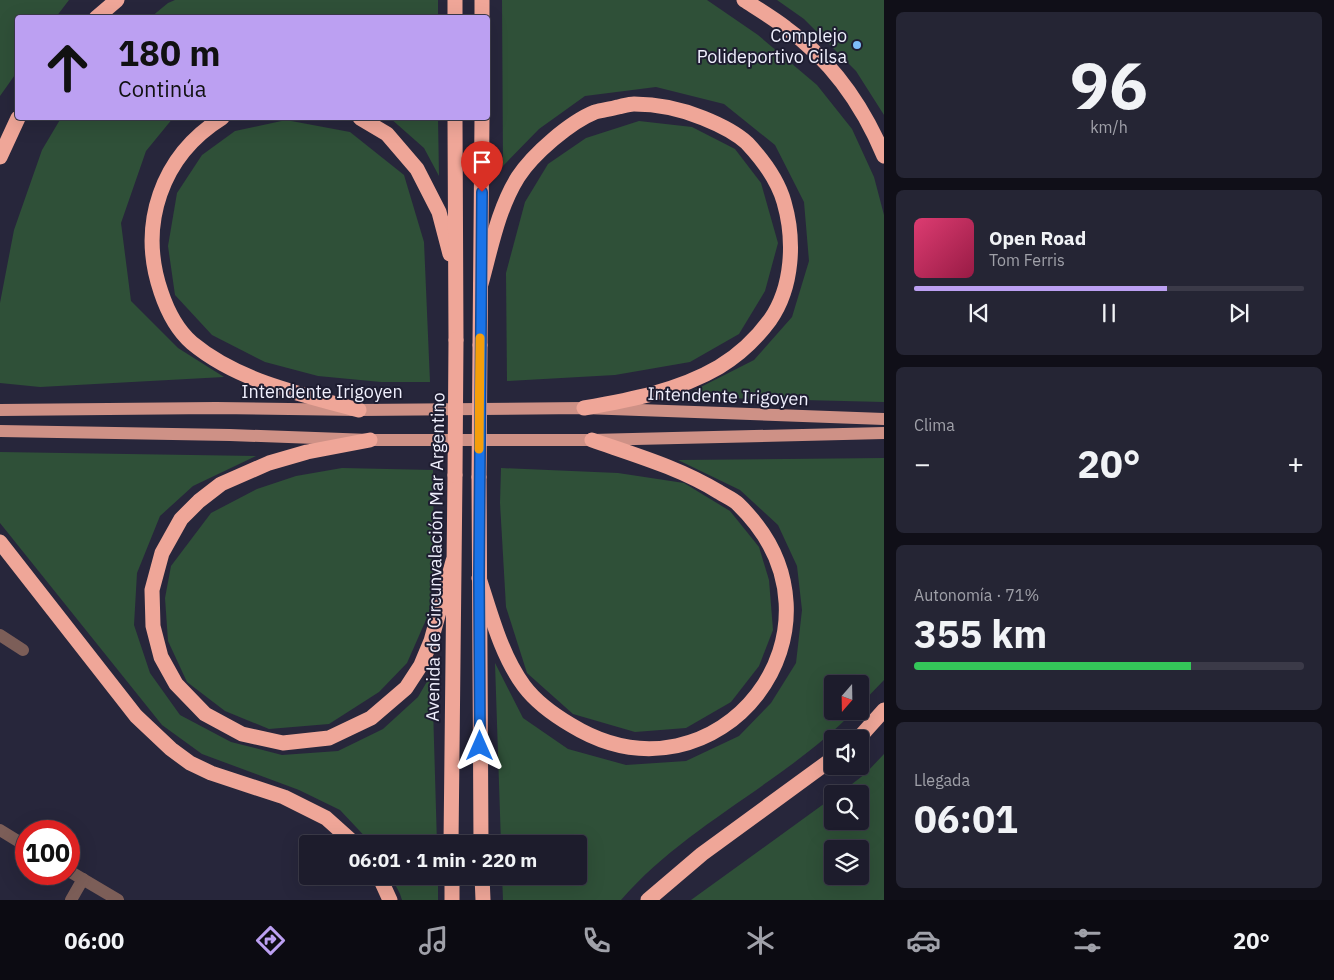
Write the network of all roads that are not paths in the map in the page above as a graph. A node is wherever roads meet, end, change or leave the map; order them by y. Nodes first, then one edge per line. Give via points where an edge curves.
1 (117, 0) edge
2 (455, 0) edge
3 (482, 0) edge
4 (744, 0) edge
5 (100, 15) edge
6 (455, 15) edge
7 (482, 15) edge
8 (17, 120) edge
9 (218, 120) edge
10 (363, 120) edge
11 (455, 120) edge
12 (482, 120) edge
13 (884, 156) edge
14 (0, 157) edge
15 (455, 272) junction
16 (482, 284) junction
17 (584, 408) junction
18 (0, 410) edge
19 (360, 410) junction
20 (884, 419) edge
21 (0, 431) edge
22 (884, 433) edge
23 (370, 440) junction
24 (592, 440) junction
25 (0, 542) edge
26 (453, 561) junction
27 (479, 578) junction
28 (0, 635) edge
29 (22, 650) dead end
30 (884, 710) edge
31 (868, 730) edge
32 (824, 765) edge
33 (0, 830) edge
34 (345, 835) edge
35 (451, 835) edge
36 (481, 835) edge
37 (15, 839) edge
38 (80, 877) edge
39 (83, 879) junction
40 (383, 885) edge
41 (452, 885) edge
42 (482, 885) edge
43 (71, 900) edge
44 (118, 900) edge
45 (390, 900) edge
46 (452, 900) edge
47 (483, 900) edge
48 (648, 900) edge

1 - 5 highway
2 - 6 highway
3 - 7 highway
4 - 13 highway via 788,29 823,61 851,93 873,129
8 - 14 highway
9 - 19 highway via 204,128 186,148 169,172 157,200 151,237 152,257 166,307 191,342 242,375
10 - 15 highway via 387,134 417,170 439,212
11 - 15 highway
12 - 16 highway
15 - 26 highway, Avenida de Circunvalación Mar Argentino, bridge
16 - 17 highway via 495,231 518,177 545,146 595,112 632,104 685,111 719,125 746,142 770,172 784,201 790,234 790,262 784,292 771,318 742,351 718,368 688,382 638,398
16 - 27 highway, bridge
17 - 19 main road, Intendente Irigoyen
17 - 20 main road, Intendente Irigoyen
18 - 19 main road, Intendente Irigoyen
21 - 23 main road, Intendente Irigoyen via 230,434
22 - 24 main road, Intendente Irigoyen
23 - 24 main road, Intendente Irigoyen
23 - 26 highway via 269,463 221,484 180,520 162,553 152,590 155,634 161,657 176,684 205,714 242,734 283,743 329,738 371,718 406,688 432,641
24 - 27 highway via 676,469 711,487 737,503 764,534 783,582 787,628 775,668 756,696 739,715 717,731 683,746 622,746 587,735 553,714 525,688 511,666
25 - 34 highway via 136,716 171,749 211,773 284,797 326,818
26 - 35 highway, Avenida de Circunvalación Mar Argentino
27 - 36 highway
28 - 29 street
30 - 31 highway
32 - 48 highway via 702,854
33 - 37 street
38 - 39 street
39 - 43 street
39 - 44 street
40 - 45 highway
41 - 46 highway
42 - 47 highway

